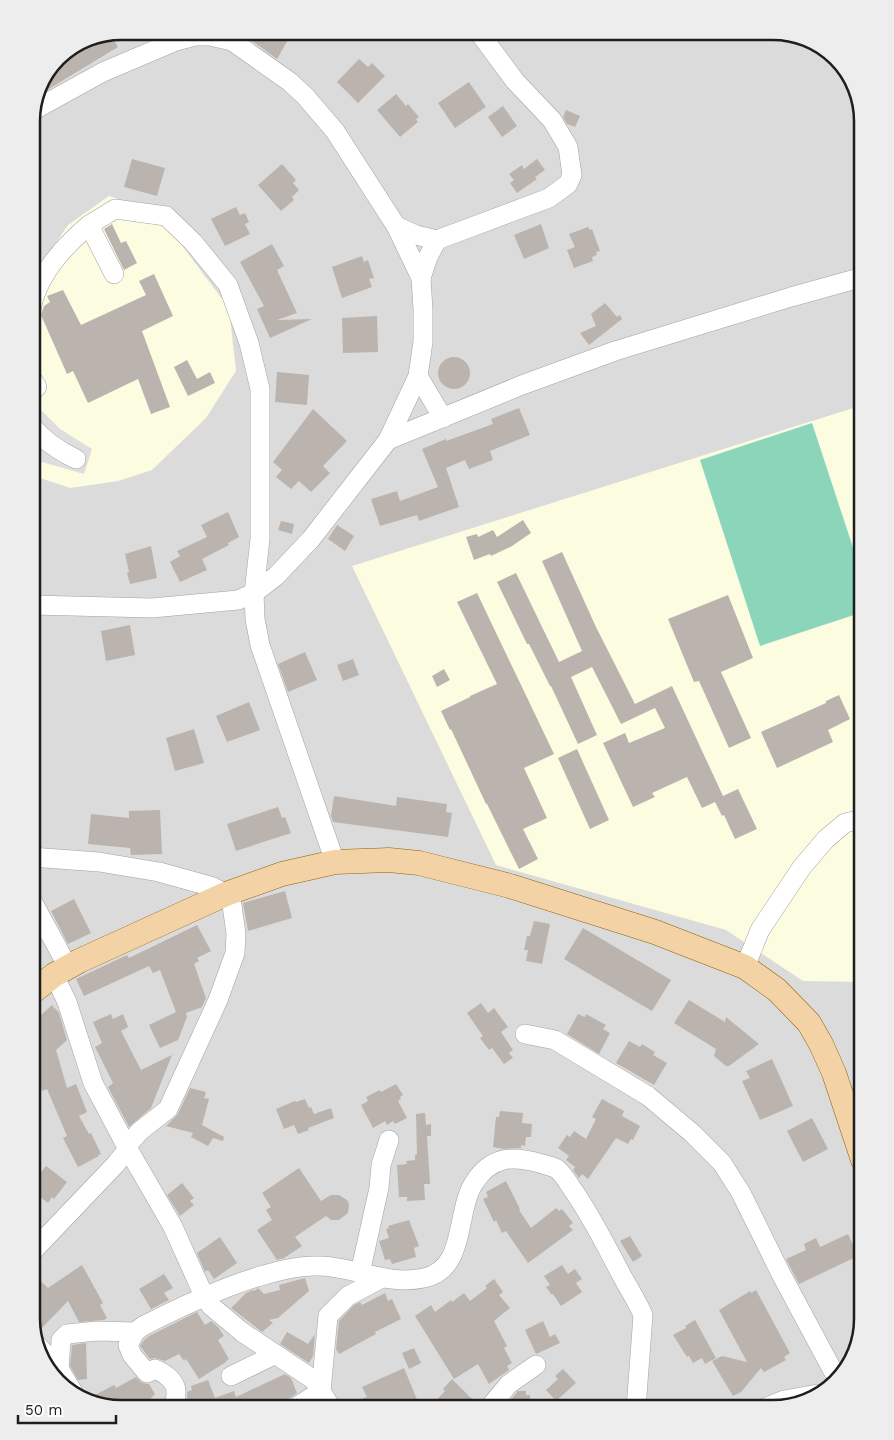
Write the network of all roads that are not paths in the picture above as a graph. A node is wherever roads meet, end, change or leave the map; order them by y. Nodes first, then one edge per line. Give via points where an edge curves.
1 (180, 40) edge
2 (229, 40) edge
3 (485, 40) edge
4 (42, 106) edge
5 (89, 225) junction
6 (396, 226) junction
7 (436, 240) junction
8 (114, 274) dead end
9 (421, 278) junction
10 (854, 280) edge
11 (40, 282) edge
12 (418, 376) junction
13 (444, 418) junction
14 (40, 434) edge
15 (388, 440) junction
16 (76, 459) dead end
17 (254, 593) junction
18 (40, 606) edge
19 (854, 821) edge
20 (40, 858) edge
21 (335, 862) junction
22 (226, 894) junction
23 (40, 921) edge
24 (745, 967) junction
25 (61, 971) junction
26 (40, 986) edge
27 (525, 1034) dead end
28 (854, 1133) edge
29 (389, 1140) dead end
30 (128, 1149) junction
31 (40, 1244) edge
32 (360, 1273) junction
33 (380, 1279) junction
34 (204, 1296) junction
35 (135, 1332) junction
36 (274, 1355) junction
37 (52, 1361) edge
38 (536, 1365) dead end
39 (59, 1369) junction
40 (834, 1372) edge
41 (62, 1374) edge
42 (231, 1376) dead end
43 (321, 1391) junction
44 (175, 1400) edge
45 (307, 1400) edge
46 (326, 1400) edge
47 (496, 1400) edge
48 (637, 1400) edge

1 - 4 street via 103,72
2 - 6 street via 264,62 305,96 335,131
3 - 7 street via 515,81 552,120 568,147 572,175 568,184 549,198
5 - 8 street
5 - 11 street via 71,240
5 - 17 street via 115,209 166,216 193,242 228,285 249,343 260,389 260,539
6 - 7 street
6 - 9 street
7 - 9 street
9 - 12 street via 423,342
10 - 13 street via 615,352 522,385
12 - 13 street
12 - 15 street
13 - 15 street
14 - 16 street via 60,451
15 - 17 street via 311,539 276,576
17 - 18 street via 238,600 152,608
17 - 21 street via 260,645
19 - 24 street via 845,823 826,839 802,867 760,930
20 - 22 street via 99,862 160,872 198,882
21 - 22 main road via 282,874
21 - 24 main road via 404,861 482,880 655,932
22 - 25 main road
22 - 30 street via 234,914 233,962 168,1109 140,1131
23 - 25 street
24 - 28 main road via 777,990 809,1023 834,1073
25 - 26 main road
25 - 30 street via 67,1002 93,1083
27 - 40 street via 555,1040 648,1096 722,1163 741,1193
29 - 32 street
30 - 31 street
30 - 34 street via 173,1227
32 - 33 street
32 - 34 street via 319,1266 284,1269
33 - 43 street via 348,1296 328,1316
33 - 48 street via 426,1278 442,1270 456,1244 464,1204 473,1183 486,1168 506,1158 528,1160 556,1169 586,1209 643,1315
34 - 35 street
34 - 36 street via 211,1306
35 - 39 street via 97,1330 67,1334 61,1340
35 - 44 street via 128,1345 132,1355 147,1373 155,1369 169,1378 176,1389
36 - 42 street
36 - 43 street via 314,1380
37 - 39 street
38 - 47 street via 509,1384
39 - 41 street
43 - 45 street
43 - 46 street

